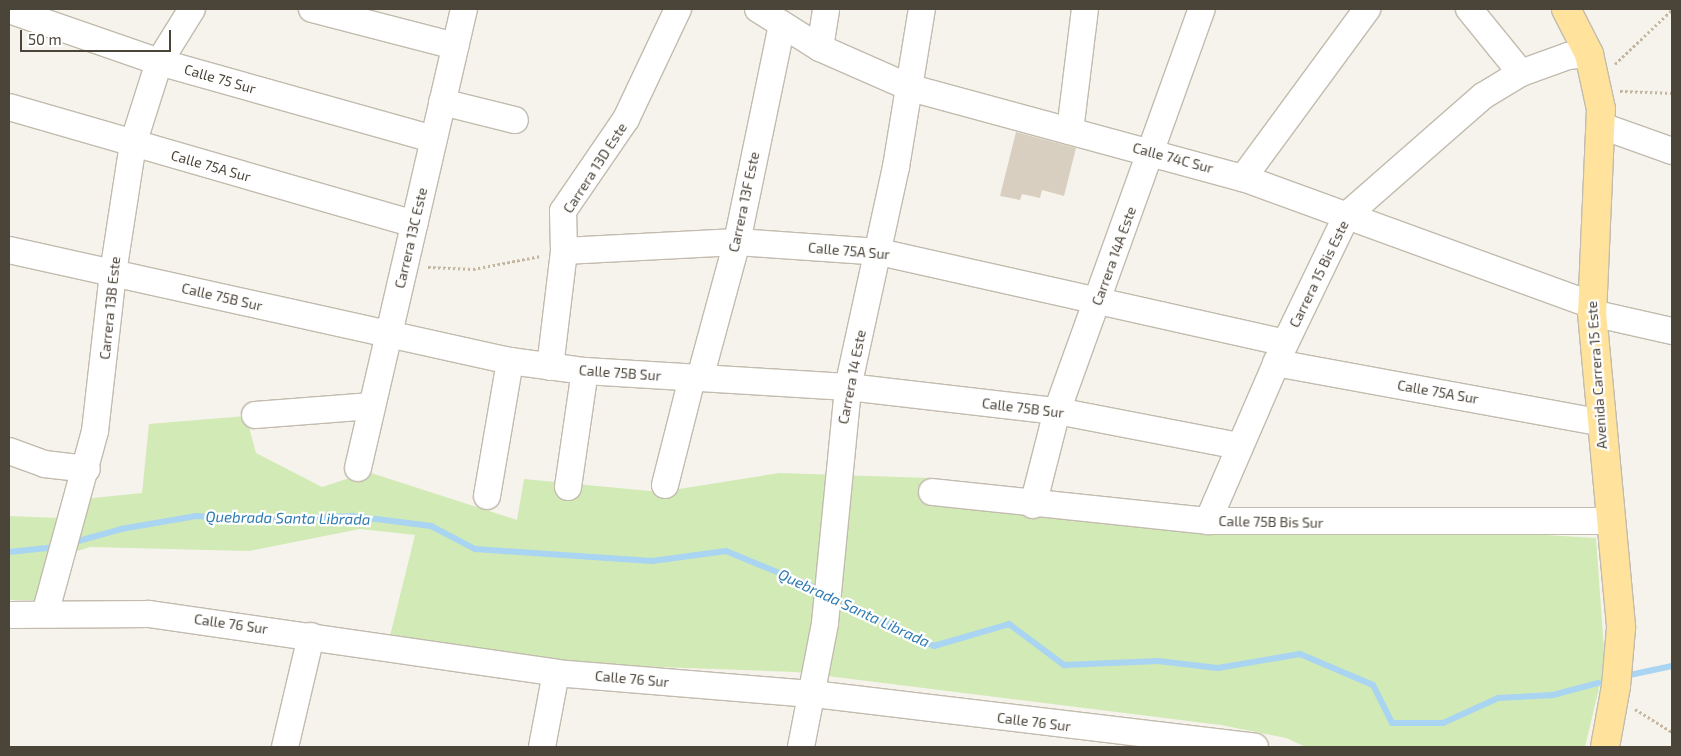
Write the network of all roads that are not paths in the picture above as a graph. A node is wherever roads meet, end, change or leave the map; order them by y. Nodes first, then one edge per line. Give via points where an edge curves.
1 (192, 9) edge
2 (312, 9) edge
3 (464, 9) edge
4 (678, 9) edge
5 (758, 9) edge
6 (826, 9) edge
7 (922, 9) edge
8 (1085, 9) edge
9 (1202, 9) edge
10 (1367, 9) edge
11 (1469, 9) edge
12 (1566, 9) edge
13 (9, 10) edge
14 (782, 25) junction
15 (455, 46) junction
16 (820, 48) junction
17 (1589, 54) junction
18 (159, 62) junction
19 (1521, 73) junction
20 (911, 88) junction
21 (442, 102) junction
22 (9, 107) edge
23 (515, 120) dead end
24 (1602, 126) junction
25 (1070, 132) junction
26 (433, 140) junction
27 (133, 144) junction
28 (1152, 151) junction
29 (1672, 151) edge
30 (1243, 178) junction
31 (1347, 215) junction
32 (414, 224) junction
33 (736, 242) junction
34 (9, 250) edge
35 (564, 251) junction
36 (879, 252) junction
37 (113, 273) junction
38 (1098, 299) junction
39 (1591, 309) junction
40 (1672, 331) edge
41 (388, 334) junction
42 (1281, 353) junction
43 (510, 362) junction
44 (550, 367) junction
45 (585, 371) junction
46 (696, 378) junction
47 (848, 387) junction
48 (372, 406) junction
49 (1057, 411) junction
50 (255, 415) dead end
51 (1599, 422) junction
52 (1238, 446) junction
53 (9, 450) edge
54 (358, 468) dead end
55 (87, 469) junction
56 (665, 485) dead end
57 (568, 486) dead end
58 (932, 492) dead end
59 (487, 496) dead end
60 (1033, 505) junction
61 (1208, 521) junction
62 (1611, 521) junction
63 (45, 614) junction
64 (9, 616) edge
65 (311, 636) junction
66 (556, 673) junction
67 (813, 694) junction
68 (1068, 737) edge
69 (285, 747) edge
70 (542, 747) edge
71 (802, 747) edge
72 (1255, 747) edge
73 (1605, 747) edge

1 - 18 street, Carrera 13B Este
2 - 15 street
3 - 15 street, Carrera 13C Este
4 - 35 street, Carrera 13D Este via 626,119 563,211
5 - 14 street, Calle 74C Sur
6 - 16 street
7 - 20 street, Carrera 14 Este
8 - 25 street
9 - 28 street, Carrera 14A Este
10 - 30 street
11 - 19 street
12 - 17 main road, Avenida Carrera 15 Este
13 - 18 street, Calle 75 Sur
14 - 16 street, Calle 74C Sur
14 - 33 street, Carrera 13F Este
15 - 21 street, Carrera 13C Este
16 - 20 street, Calle 74C Sur
17 - 19 street, Carrera 15 Bis Este via 1568,56
17 - 24 main road, Avenida Carrera 15 Este via 1599,86
18 - 26 street, Calle 75 Sur
18 - 27 street, Carrera 13B Este
19 - 31 street, Carrera 15 Bis Este via 1447,125
20 - 25 street, Calle 74C Sur
20 - 36 street, Carrera 14 Este
21 - 23 street
21 - 26 street, Carrera 13C Este
22 - 27 street, Calle 75A Sur
24 - 29 street
24 - 39 main road, Avenida Carrera 15 Este
25 - 28 street, Calle 74C Sur
26 - 32 street, Carrera 13C Este
27 - 32 street, Calle 75A Sur
27 - 37 street, Carrera 13B Este
28 - 30 street, Calle 74C Sur
28 - 38 street, Carrera 14A Este
30 - 31 street, Calle 74C Sur
31 - 39 street, Calle 74C Sur
31 - 42 street, Carrera 15 Bis Este
32 - 41 street, Carrera 13C Este
33 - 35 street, Calle 75A Sur
33 - 36 street, Calle 75A Sur
33 - 46 street, Carrera 13F Este
34 - 37 street, Calle 75B Sur
35 - 44 street, Carrera 13D Este
36 - 38 street, Calle 75A Sur
36 - 47 street, Carrera 14 Este
37 - 41 street, Calle 75B Sur
37 - 55 street, Carrera 13B Este via 102,388
38 - 42 street, Calle 75A Sur
38 - 49 street, Carrera 14A Este
39 - 40 street, Calle 74C Sur
39 - 51 main road, Avenida Carrera 15 Este
41 - 43 street, Calle 75B Sur
41 - 48 street, Carrera 13C Este
42 - 51 street, Calle 75A Sur
42 - 52 street, Carrera 15 Bis Este
43 - 44 street, Calle 75B Sur
43 - 59 street
44 - 45 street, Calle 75B Sur
45 - 46 street, Calle 75B Sur
45 - 57 street
46 - 47 street, Calle 75B Sur
46 - 56 street, Carrera 13F Este
47 - 49 street, Calle 75B Sur
47 - 67 street, Carrera 14 Este via 839,453 825,622
48 - 50 street
48 - 54 street, Carrera 13C Este
49 - 52 street, Calle 75B Sur
49 - 60 street, Carrera 14A Este
51 - 62 main road, Avenida Carrera 15 Este
52 - 61 street, Carrera 15 Bis Este
53 - 55 street via 44,464
55 - 63 street, Carrera 13B Este
58 - 60 street, Calle 75B Bis Sur
60 - 61 street, Calle 75B Bis Sur
61 - 62 street, Calle 75B Bis Sur
62 - 73 main road, Avenida Carrera 15 Este via 1621,628
63 - 64 street, Calle 76 Sur
63 - 65 street, Calle 76 Sur via 149,614
65 - 66 street, Calle 76 Sur
65 - 69 street
66 - 67 street, Calle 76 Sur
66 - 70 street
67 - 68 street, Calle 76 Sur
67 - 71 street, Carrera 14 Este
68 - 72 street, Calle 76 Sur

